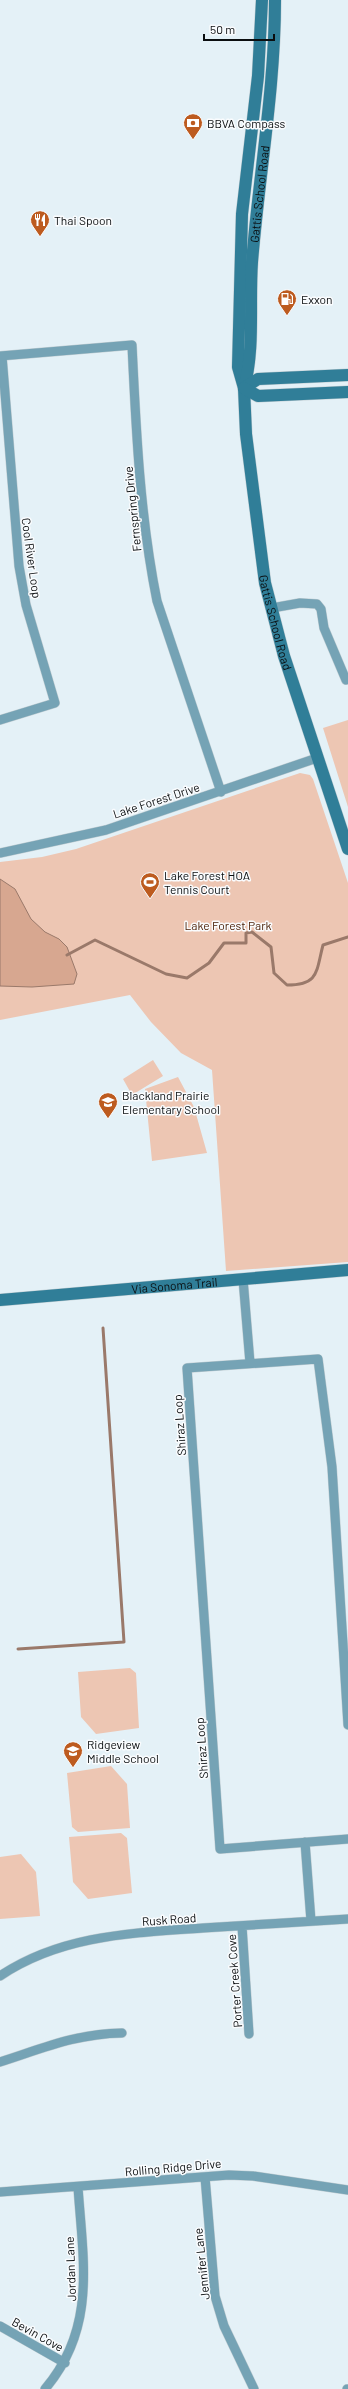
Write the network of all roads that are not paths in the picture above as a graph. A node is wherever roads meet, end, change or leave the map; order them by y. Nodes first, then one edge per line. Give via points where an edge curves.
1 (262, 0) edge
2 (275, 0) edge
3 (1, 356) edge
4 (348, 375) edge
5 (244, 388) junction
6 (348, 392) edge
7 (272, 608) junction
8 (346, 680) dead end
9 (0, 720) edge
10 (316, 758) junction
11 (221, 792) junction
12 (348, 849) edge
13 (0, 853) edge
14 (348, 1270) edge
15 (243, 1279) junction
16 (0, 1300) edge
17 (250, 1363) junction
18 (348, 1725) edge
19 (348, 1839) edge
20 (305, 1842) junction
21 (348, 1919) edge
22 (311, 1921) junction
23 (242, 1926) junction
24 (0, 1976) edge
25 (122, 2033) dead end
26 (249, 2034) dead end
27 (0, 2062) edge
28 (205, 2177) junction
29 (78, 2187) junction
30 (348, 2190) edge
31 (0, 2192) edge
32 (0, 2326) edge
33 (65, 2363) junction
34 (46, 2389) edge
35 (254, 2389) edge

1 - 5 main road, Gattis School Road via 258,76 240,249 238,366
2 - 5 main road, Gattis School Road via 272,64 251,271 250,366
3 - 9 street, Cool River Loop via 19,566 26,605 55,703
3 - 11 street, Fernspring Drive via 132,345 136,424 151,572 157,601
4 - 5 main road via 258,379
5 - 6 main road via 258,396
5 - 7 main road, Gattis School Road via 246,434 256,518 265,583
7 - 8 street via 300,603 317,604 321,609 324,628
7 - 10 main road, Gattis School Road
10 - 11 street, Lake Forest Drive
10 - 12 main road, Gattis School Road
11 - 13 street, Lake Forest Drive via 106,830
14 - 15 main road, Via Sonoma Trail
15 - 16 main road, Via Sonoma Trail
15 - 17 street
17 - 18 street, Shiraz Loop via 318,1359 332,1467
17 - 20 street, Shiraz Loop via 187,1368 220,1849
19 - 20 street, Shiraz Loop
20 - 22 street
21 - 22 street, Rusk Road
22 - 23 street, Rusk Road
23 - 24 street, Rusk Road via 146,1932 82,1940 35,1956
23 - 26 street, Porter Creek Cove
25 - 27 street via 71,2038
28 - 29 street, Rolling Ridge Drive
28 - 30 street, Rolling Ridge Drive via 253,2176
28 - 35 street, Jennifer Lane via 214,2296 224,2326
29 - 31 street, Rolling Ridge Drive
29 - 33 street, Jordan Lane via 83,2302 78,2333
32 - 33 street, Bevin Cove
33 - 34 street, Jordan Lane

